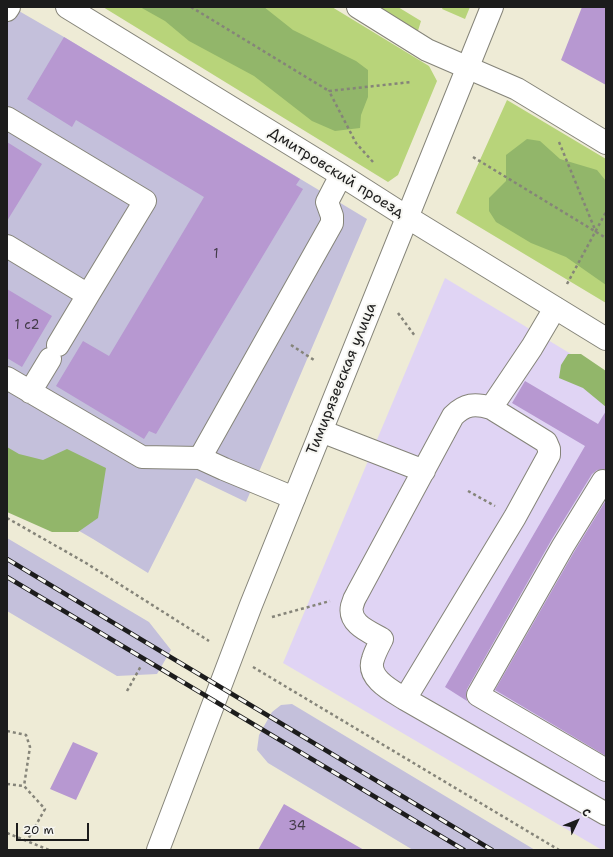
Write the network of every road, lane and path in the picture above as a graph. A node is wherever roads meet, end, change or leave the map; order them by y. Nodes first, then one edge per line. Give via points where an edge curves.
1 (9, 7) edge
2 (67, 7) edge
3 (191, 7) edge
4 (358, 7) edge
5 (492, 7) edge
6 (7, 10) edge
7 (467, 68) junction
8 (411, 82) dead end
9 (329, 91) junction
10 (7, 118) edge
11 (558, 141) dead end
12 (606, 143) edge
13 (473, 157) dead end
14 (373, 162) dead end
15 (341, 175) junction
16 (606, 212) edge
17 (407, 217) junction
18 (596, 232) junction
19 (606, 238) edge
20 (7, 246) edge
21 (567, 284) dead end
22 (88, 295) junction
23 (555, 308) junction
24 (398, 313) dead end
25 (271, 333) junction
26 (415, 336) dead end
27 (606, 339) edge
28 (314, 360) dead end
29 (7, 378) edge
30 (30, 392) junction
31 (491, 408) junction
32 (321, 431) junction
33 (200, 458) junction
34 (424, 471) junction
35 (603, 481) dead end
36 (294, 498) junction
37 (7, 518) edge
38 (357, 594) junction
39 (272, 617) dead end
40 (209, 641) dead end
41 (141, 666) dead end
42 (253, 666) dead end
43 (127, 691) dead end
44 (405, 699) junction
45 (7, 731) edge
46 (606, 770) edge
47 (7, 784) edge
48 (24, 786) junction
49 (606, 814) edge
50 (7, 833) edge
51 (27, 841) junction
52 (49, 850) edge
53 (158, 850) edge
54 (559, 850) edge

1 - 6 main road
2 - 15 main road, Дмитровский проезд
3 - 9 path
4 - 7 main road via 427,50
5 - 7 main road, Тимирязевская улица
7 - 12 main road via 517,89
7 - 17 main road, Тимирязевская улица
8 - 9 path
9 - 14 path via 356,143
10 - 22 main road via 145,201
11 - 18 path
13 - 18 path
15 - 17 main road, Дмитровский проезд
15 - 25 main road via 327,202 332,223
16 - 18 path
17 - 23 main road, Дмитровский проезд
17 - 32 main road, Тимирязевская улица
18 - 19 path
18 - 21 path
20 - 22 main road
22 - 30 main road
23 - 27 main road, Дмитровский проезд
23 - 31 main road
24 - 26 path
25 - 28 path
25 - 33 main road
29 - 30 main road
30 - 33 main road via 142,457
31 - 34 main road via 474,405 460,409 453,416
31 - 44 main road via 546,442 549,456
32 - 34 main road
32 - 36 main road, Тимирязевская улица
33 - 36 main road
34 - 38 main road
35 - 46 main road via 478,695
36 - 53 main road, Тимирязевская улица
37 - 40 path via 86,563
38 - 39 path
38 - 44 main road via 352,607 354,619 361,628 382,639 372,660 376,678
41 - 43 path
42 - 54 path
44 - 49 main road
45 - 48 path via 26,735 30,747
47 - 48 path
48 - 51 path via 45,809
50 - 51 path
51 - 52 path

